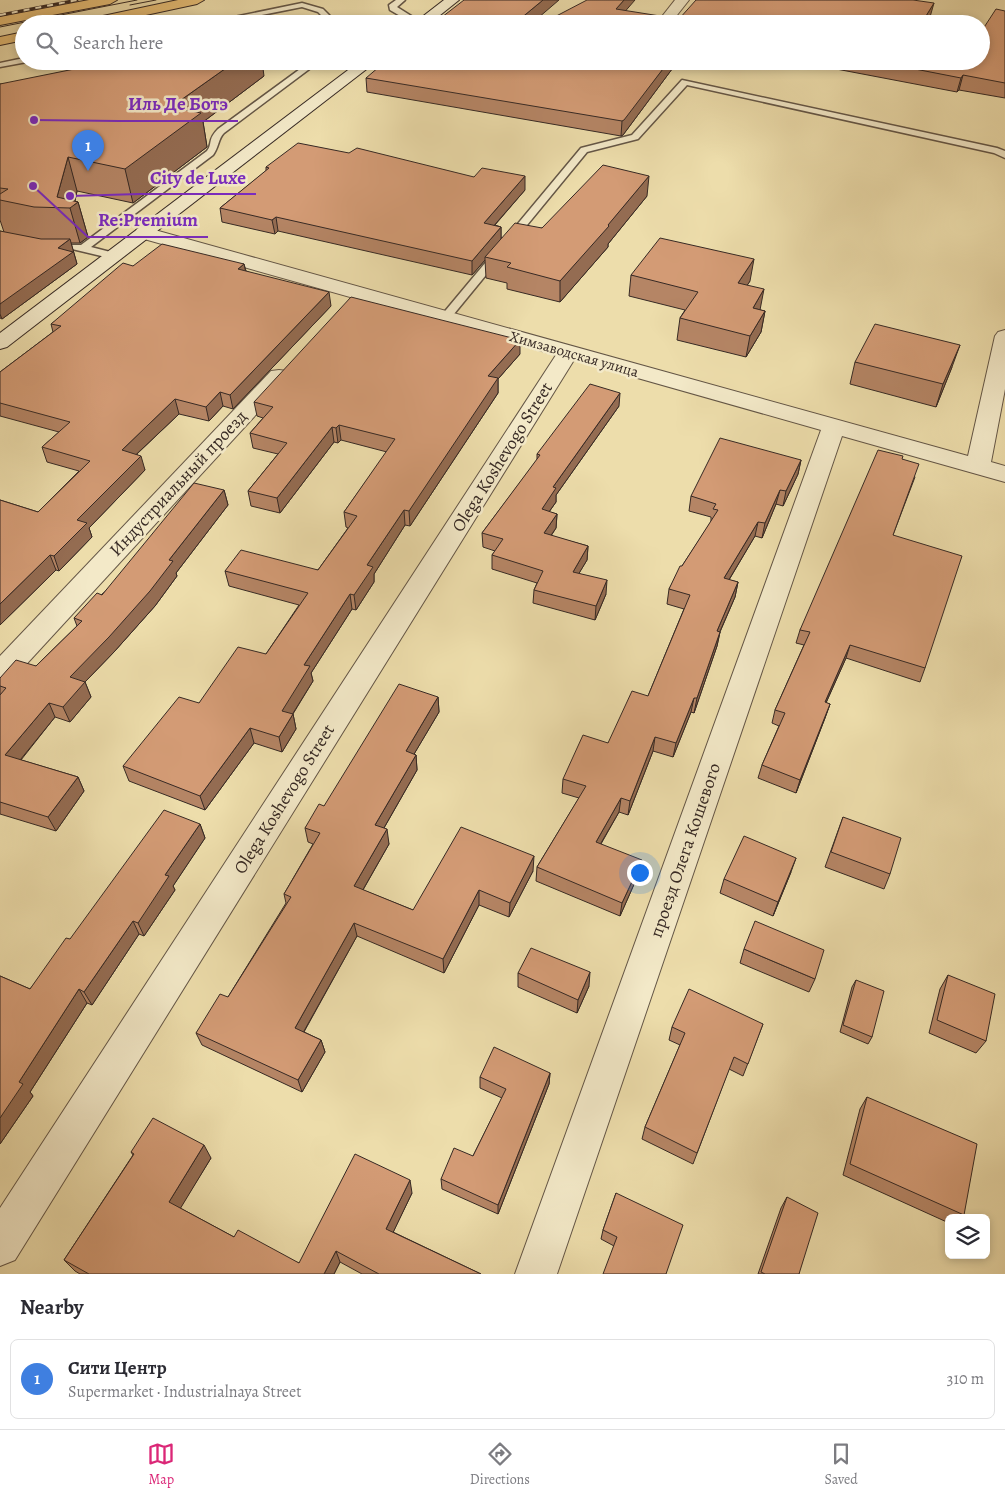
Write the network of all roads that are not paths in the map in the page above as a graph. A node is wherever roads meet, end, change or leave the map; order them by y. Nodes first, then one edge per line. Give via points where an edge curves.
1 (110, 0) edge
2 (198, 0) edge
3 (401, 0) edge
4 (452, 0) edge
5 (682, 0) edge
6 (31, 15) edge
7 (127, 15) edge
8 (250, 15) edge
9 (329, 15) edge
10 (405, 15) edge
11 (432, 15) edge
12 (670, 15) edge
13 (15, 18) edge
14 (0, 21) edge
15 (15, 38) edge
16 (0, 41) edge
17 (15, 62) edge
18 (0, 65) edge
19 (304, 70) edge
20 (354, 70) edge
21 (1005, 155) edge
22 (144, 233) junction
23 (69, 247) edge
24 (82, 249) junction
25 (114, 256) junction
26 (357, 293) junction
27 (337, 314) edge
28 (445, 318) junction
29 (5, 335) edge
30 (1005, 336) edge
31 (568, 352) junction
32 (297, 357) edge
33 (834, 426) junction
34 (978, 466) junction
35 (1005, 474) edge
36 (0, 674) edge
37 (0, 1245) edge
38 (536, 1274) edge

1 - 6 main road
2 - 7 main road
3 - 10 lane via 393,8
4 - 11 street
5 - 12 street
8 - 9 lane via 302,5
13 - 14 main road
15 - 16 main road
17 - 18 lane
19 - 24 lane via 220,131 210,152
20 - 22 street
21 - 28 lane via 988,148 685,82 635,137 584,150
22 - 25 street
22 - 26 street, Химзаводская улица
23 - 24 lane
24 - 25 lane
25 - 29 street
26 - 27 street
26 - 28 street, Химзаводская улица
28 - 31 street, Химзаводская улица
30 - 34 street
31 - 33 street, Химзаводская улица
31 - 37 street, Olega Koshevogo Street
32 - 36 street, Индустриальный проезд
33 - 34 street, Химзаводская улица
33 - 38 street, проезд Олега Кошевого
34 - 35 street, Химзаводская улица

